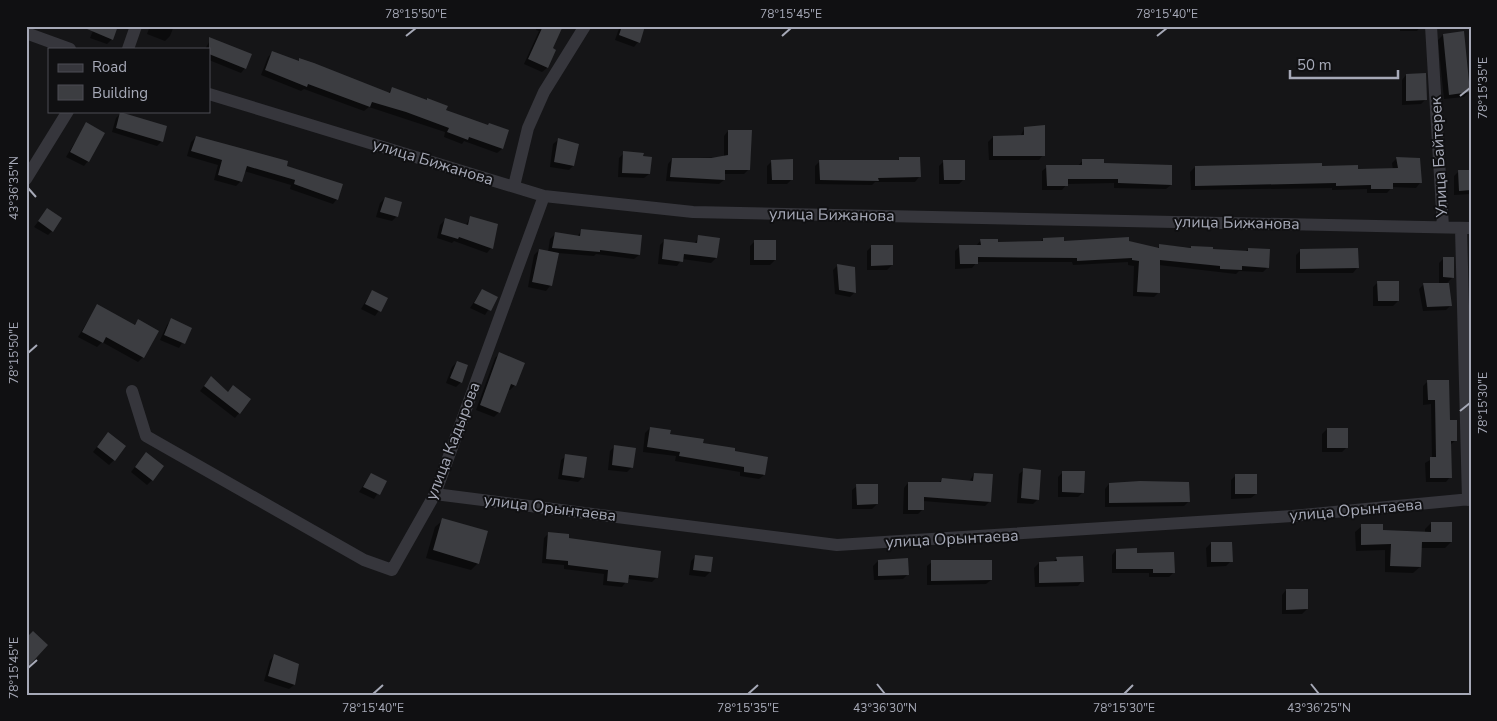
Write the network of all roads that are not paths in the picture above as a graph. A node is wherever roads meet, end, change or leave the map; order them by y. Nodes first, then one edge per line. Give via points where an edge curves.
1 (136, 26) edge
2 (585, 26) edge
3 (1431, 26) edge
4 (26, 33) edge
5 (67, 48) edge
6 (128, 48) edge
7 (210, 94) edge
8 (67, 112) edge
9 (26, 179) edge
10 (514, 186) junction
11 (544, 196) junction
12 (1443, 227) junction
13 (1466, 228) edge
14 (132, 391) dead end
15 (436, 494) junction
16 (1469, 499) edge

1 - 6 street
2 - 10 street via 544,92 528,128
3 - 12 street, Улица Байтерек
4 - 5 street
7 - 10 street, улица Бижанова
8 - 9 street
10 - 11 street, улица Бижанова
11 - 12 street, улица Бижанова via 693,212
11 - 15 street, улица Кадырова
12 - 13 street, улица Бижанова
13 - 16 street
14 - 15 street, улица Кадырова via 146,436 364,560 392,570
15 - 16 street, улица Орынтаева via 837,545 1292,516

